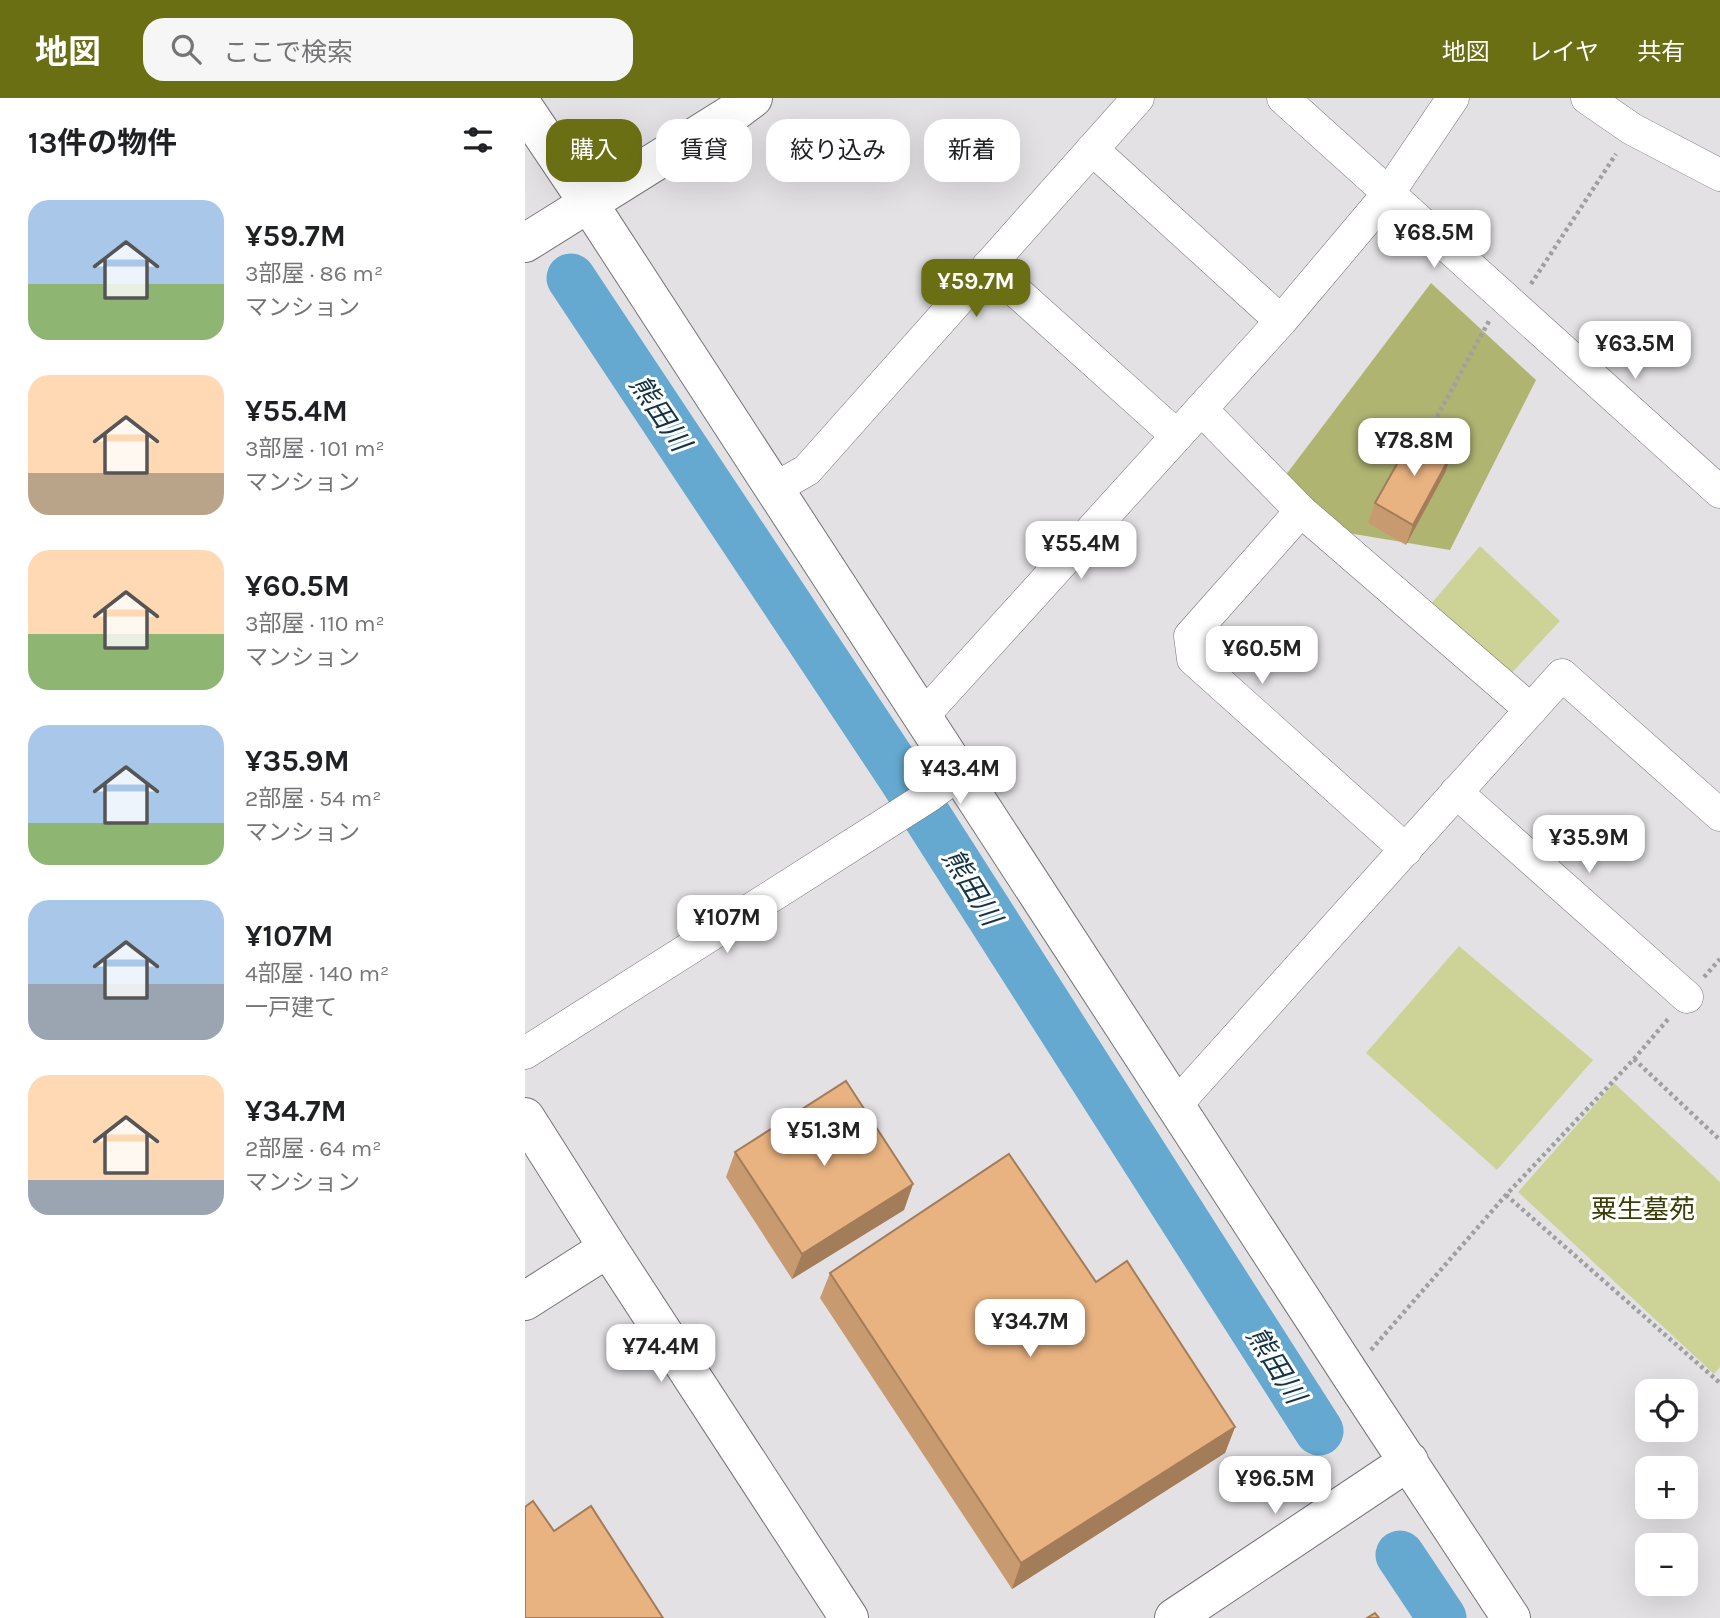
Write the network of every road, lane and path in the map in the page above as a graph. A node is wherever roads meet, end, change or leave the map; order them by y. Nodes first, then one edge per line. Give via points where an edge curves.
1 (753, 98) edge
2 (1138, 98) edge
3 (1283, 98) edge
4 (1453, 98) edge
5 (1587, 98) edge
6 (525, 109) edge
7 (1632, 129) junction
8 (1091, 149) junction
9 (1720, 175) edge
10 (1388, 194) junction
11 (589, 204) junction
12 (525, 243) edge
13 (988, 266) junction
14 (1510, 302) junction
15 (1281, 321) junction
16 (1201, 410) junction
17 (1427, 435) edge
18 (1177, 436) junction
19 (1718, 485) edge
20 (774, 489) junction
21 (1301, 511) junction
22 (1531, 710) junction
23 (922, 717) junction
24 (960, 773) junction
25 (1456, 792) junction
26 (1720, 815) edge
27 (1406, 850) junction
28 (1686, 998) dead end
29 (525, 1053) edge
30 (1175, 1106) junction
31 (525, 1117) edge
32 (1720, 1140) edge
33 (1506, 1195) junction
34 (608, 1248) junction
35 (525, 1301) edge
36 (1350, 1374) junction
37 (1720, 1383) edge
38 (1409, 1461) junction
39 (849, 1618) edge
40 (1174, 1618) edge
41 (1511, 1618) edge

1 - 11 street
2 - 8 street
3 - 10 street
4 - 10 street
5 - 7 street
6 - 11 street
7 - 9 street
7 - 14 path
8 - 13 street
8 - 15 street
10 - 14 street
10 - 15 street
11 - 12 street
11 - 20 street
13 - 18 street
13 - 20 street via 807,470
14 - 17 path
14 - 19 street
15 - 16 street
16 - 18 street
16 - 21 street
18 - 23 street
20 - 23 street
21 - 22 street
21 - 27 street via 1190,636 1193,659
22 - 25 street
22 - 26 street via 1562,675
23 - 24 street
24 - 29 street
24 - 30 street
25 - 27 street
25 - 28 street
27 - 30 street
30 - 36 street
31 - 34 street
32 - 33 path via 1634,1059
33 - 36 path
33 - 37 path
34 - 35 street
34 - 39 street
36 - 38 street
38 - 40 street
38 - 41 street

